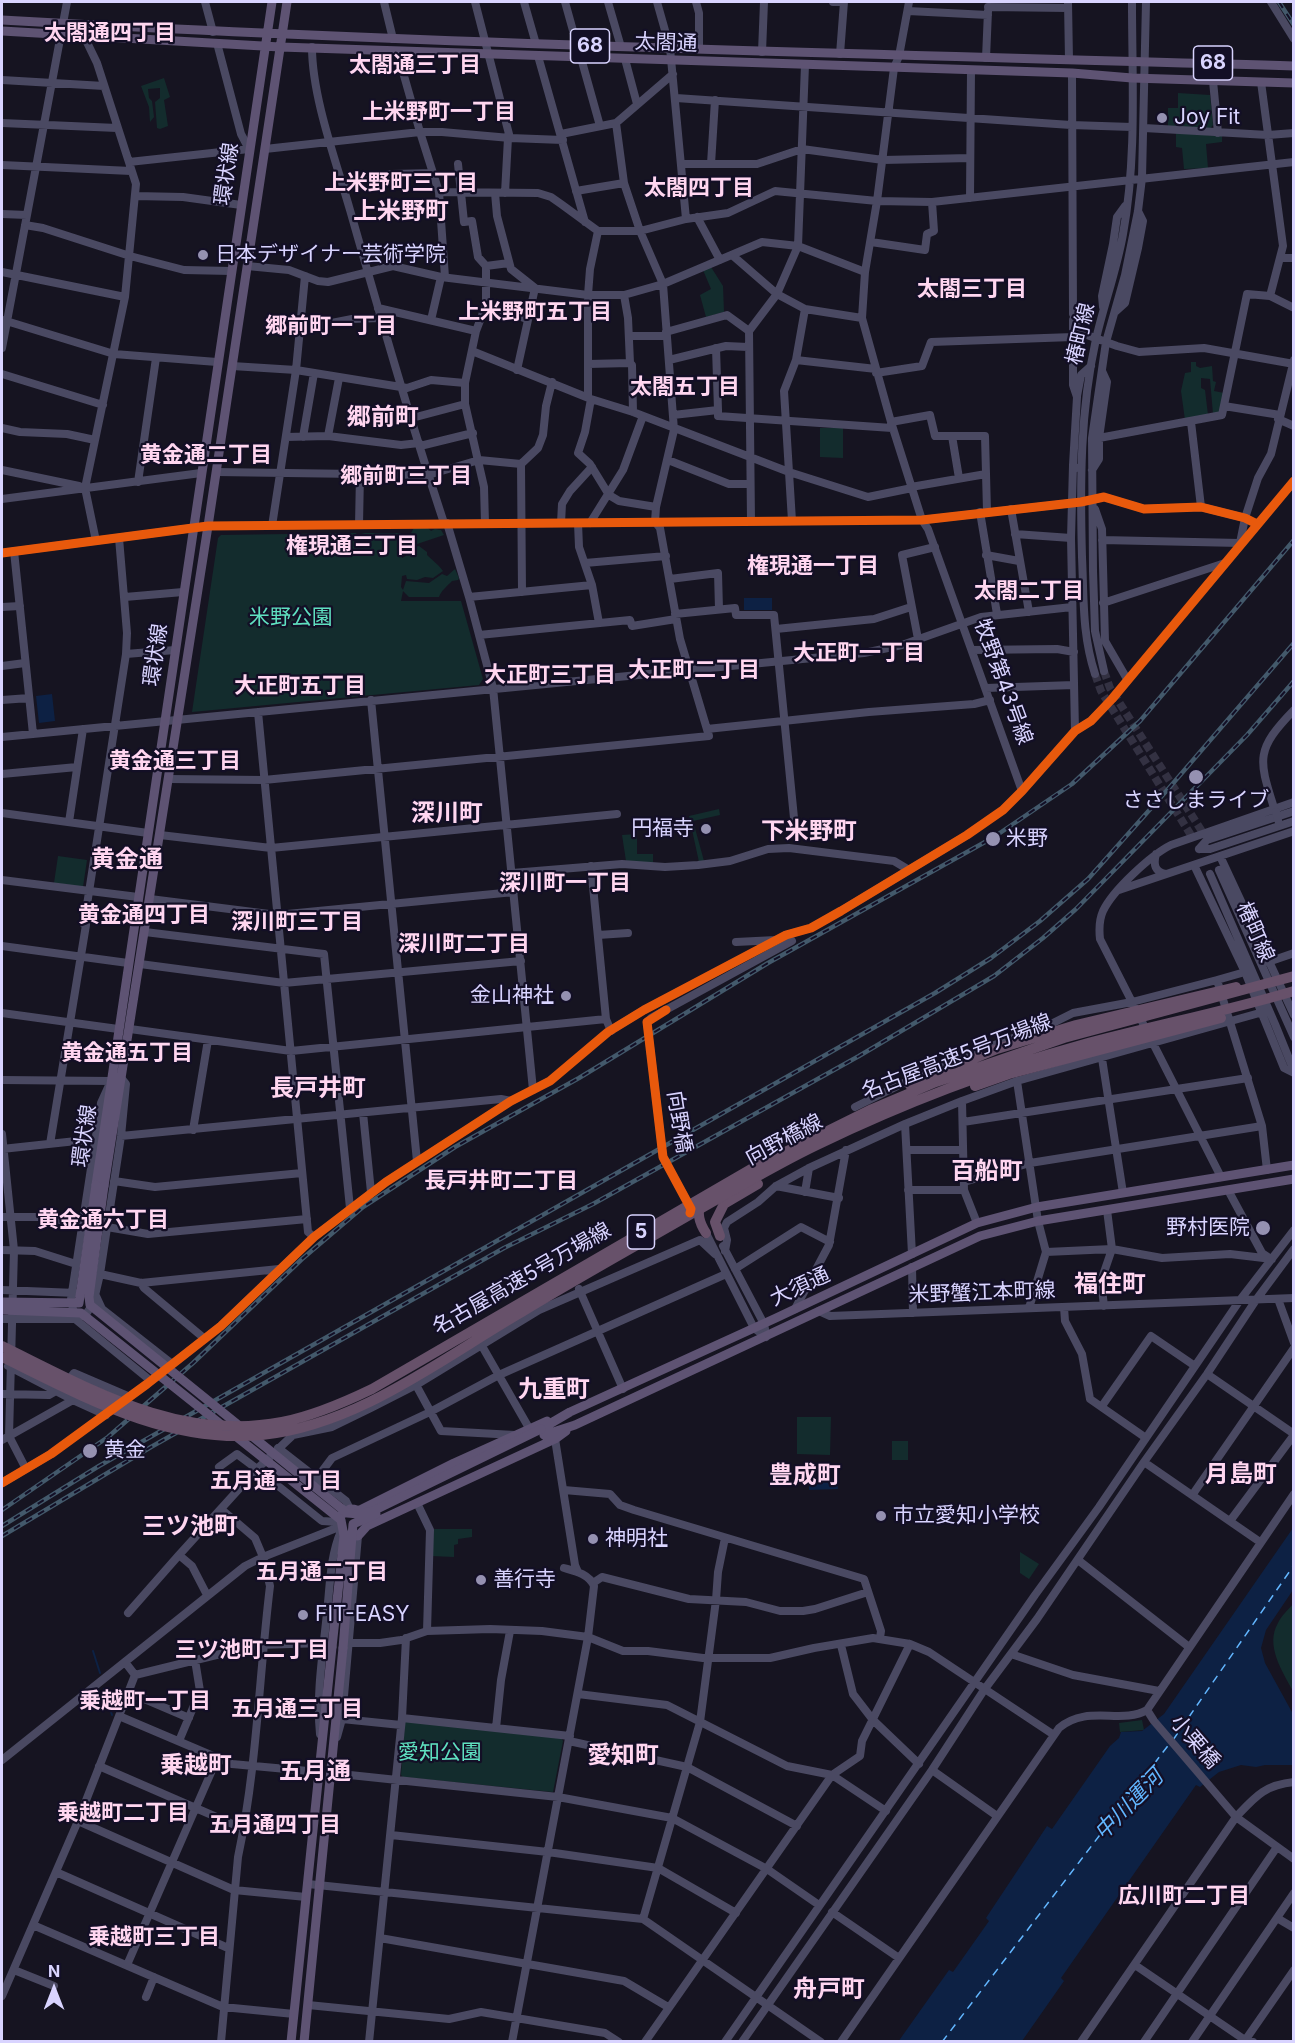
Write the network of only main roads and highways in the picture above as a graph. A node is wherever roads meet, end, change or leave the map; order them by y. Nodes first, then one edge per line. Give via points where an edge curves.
1 (272, 2) edge
2 (287, 2) edge
3 (2, 21) edge
4 (62, 28) junction
5 (2, 31) edge
6 (266, 34) junction
7 (281, 35) junction
8 (264, 46) junction
9 (280, 47) junction
10 (1293, 66) edge
11 (1293, 83) edge
12 (1293, 976) edge
13 (1273, 982) junction
14 (1293, 990) edge
15 (1279, 995) junction
16 (1293, 1166) edge
17 (1293, 1179) edge
18 (100, 1186) junction
19 (722, 1232) road end
20 (706, 1233) road end
21 (93, 1300) junction
22 (2, 1302) edge
23 (79, 1303) junction
24 (2, 1310) edge
25 (78, 1316) junction
26 (2, 1346) edge
27 (2, 1357) edge
28 (570, 1412) junction
29 (575, 1425) junction
30 (543, 1432) junction
31 (345, 1519) junction
32 (353, 1524) junction
33 (367, 1526) junction
34 (291, 2042) edge
35 (304, 2042) edge

1 - 6 main road, 環状線
2 - 7 main road, 環状線
3 - 4 main road, 太閤通 / 68
4 - 5 main road, 太閤通 / 68
4 - 6 main road, 太閤通 / 68
4 - 8 main road, 太閤通 / 68 via 83,34
6 - 7 main road, 太閤通 / 68
6 - 8 main road, 環状線
7 - 9 main road, 環状線
7 - 10 main road, 太閤通 / 68
8 - 9 main road, 太閤通 / 68
8 - 18 main road, 環状線 via 118,1029
9 - 11 main road, 太閤通 / 68
9 - 18 main road, 環状線 via 130,1029
12 - 13 highway, 名古屋高速5号万場線 / 5, bridge
13 - 20 highway, bridge via 1229,987 1076,1025 997,1049 932,1076 808,1133 705,1195 699,1206 699,1221
13 - 26 highway, 名古屋高速5号万場線 / 5, bridge via 1064,1038 936,1082 872,1109 751,1169 372,1389 307,1416 236,1426 168,1418 123,1404
14 - 15 highway, 名古屋高速5号万場線 / 5, bridge
15 - 19 highway, bridge via 1239,1013 1009,1074 945,1096 818,1152 724,1204 715,1222
15 - 27 highway, 名古屋高速5号万場線 / 5, bridge via 1017,1064 876,1118 755,1178 378,1397 312,1424 242,1436 162,1426 117,1412
16 - 28 main road, 大須通 via 1037,1207 976,1223
17 - 29 main road, 大須通 via 1038,1221 980,1236
18 - 21 main road, 環状線, bridge via 90,1290
18 - 23 main road, 環状線, bridge
21 - 23 main road, bridge
21 - 31 main road, bridge
22 - 23 main road, bridge
23 - 25 main road, 環状線, bridge
24 - 25 main road, bridge
25 - 31 main road, bridge
28 - 30 main road, 大須通
28 - 31 main road
29 - 30 main road, 大須通
29 - 33 main road
30 - 31 main road, 大須通, bridge via 373,1511
30 - 32 main road, 大須通, bridge
31 - 32 main road, bridge
31 - 33 main road via 366,1517
31 - 33 main road via 349,1537 358,1536
31 - 34 main road, bridge via 328,1645 322,1748
32 - 35 main road, bridge via 346,1645

